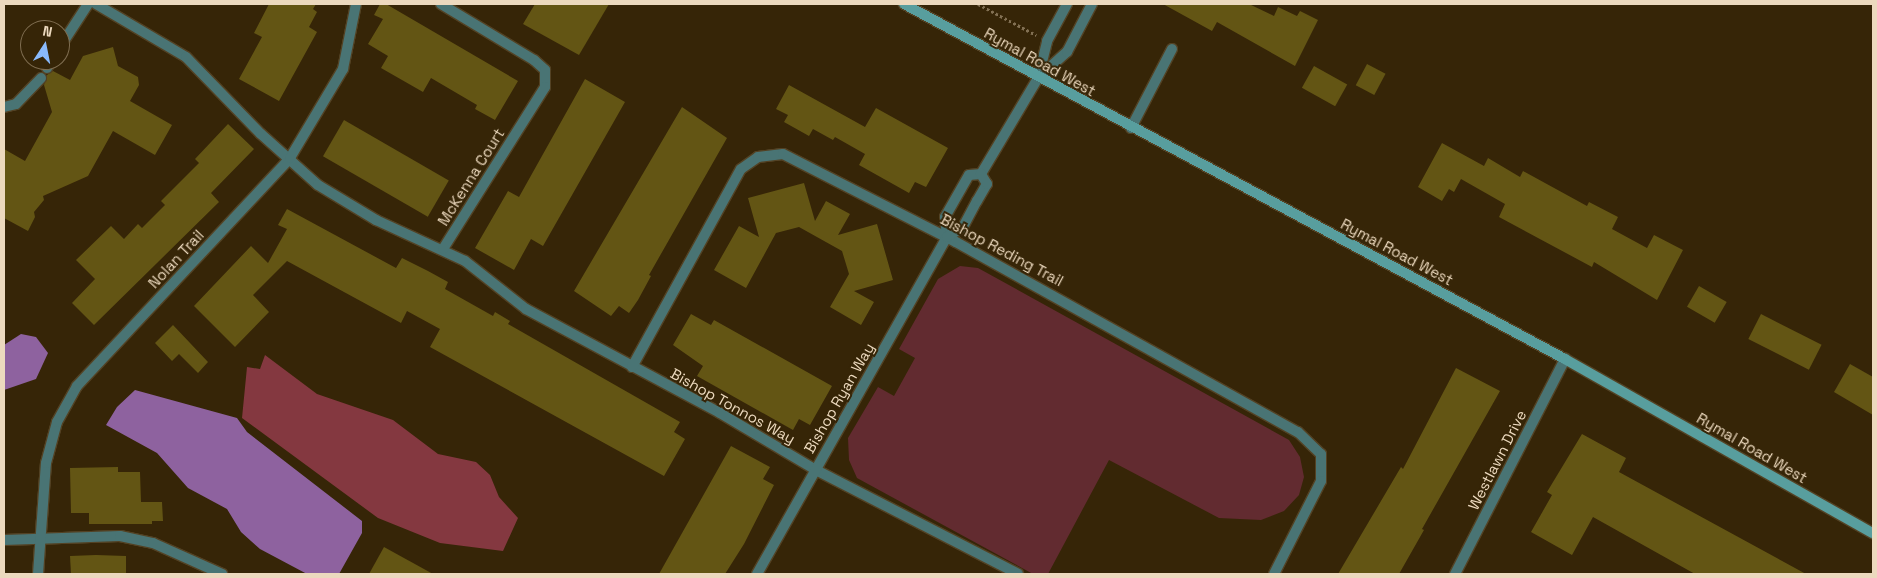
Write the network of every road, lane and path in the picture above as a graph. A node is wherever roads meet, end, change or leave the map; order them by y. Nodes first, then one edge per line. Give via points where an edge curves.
1 (88, 4) edge
2 (96, 4) edge
3 (356, 4) edge
4 (441, 4) edge
5 (904, 4) edge
6 (978, 4) edge
7 (1067, 4) edge
8 (1092, 4) edge
9 (70, 32) edge
10 (1048, 41) junction
11 (1172, 49) dead end
12 (41, 78) dead end
13 (1038, 78) junction
14 (4, 107) edge
15 (1131, 128) junction
16 (290, 158) junction
17 (981, 174) junction
18 (947, 237) junction
19 (442, 249) junction
20 (1565, 359) junction
21 (632, 367) junction
22 (816, 470) junction
23 (1873, 533) edge
24 (4, 540) edge
25 (39, 541) junction
26 (38, 574) edge
27 (222, 574) edge
28 (757, 574) edge
29 (1018, 574) edge
30 (1274, 574) edge
31 (1455, 574) edge

1 - 9 street
2 - 16 street, McKenna Court via 186,57 261,134
3 - 16 street, Nolan Trail via 343,69
4 - 19 street, McKenna Court via 534,60 544,70 545,87
5 - 13 main road, Rymal Road West
6 - 10 path
7 - 10 street
8 - 13 street via 1067,52
10 - 13 street
11 - 15 street
12 - 14 street via 16,104
13 - 15 main road, Rymal Road West
13 - 17 street, Bishop Ryan Way
15 - 20 main road, Rymal Road West
16 - 19 street, McKenna Court via 318,185 367,215
16 - 25 street, Nolan Trail via 77,386 57,422 46,463
17 - 18 street, Bishop Ryan Way via 987,184 963,227
17 - 18 street, Bishop Ryan Way via 969,175 945,216
18 - 21 street, Bishop Reding Trail via 784,154 758,158 740,169
18 - 22 street, Bishop Ryan Way
18 - 30 street, Bishop Reding Trail via 1290,427 1321,454 1321,481
19 - 21 street, Bishop Tonnos Way via 465,261 526,309
20 - 23 main road, Rymal Road West
20 - 31 street, Westlawn Drive
21 - 22 street, Bishop Tonnos Way via 720,413
22 - 28 street, Bishop Ryan Way
22 - 29 street, Bishop Tonnos Way
24 - 25 street
25 - 26 street, Nolan Trail
25 - 27 street via 120,536 153,543

